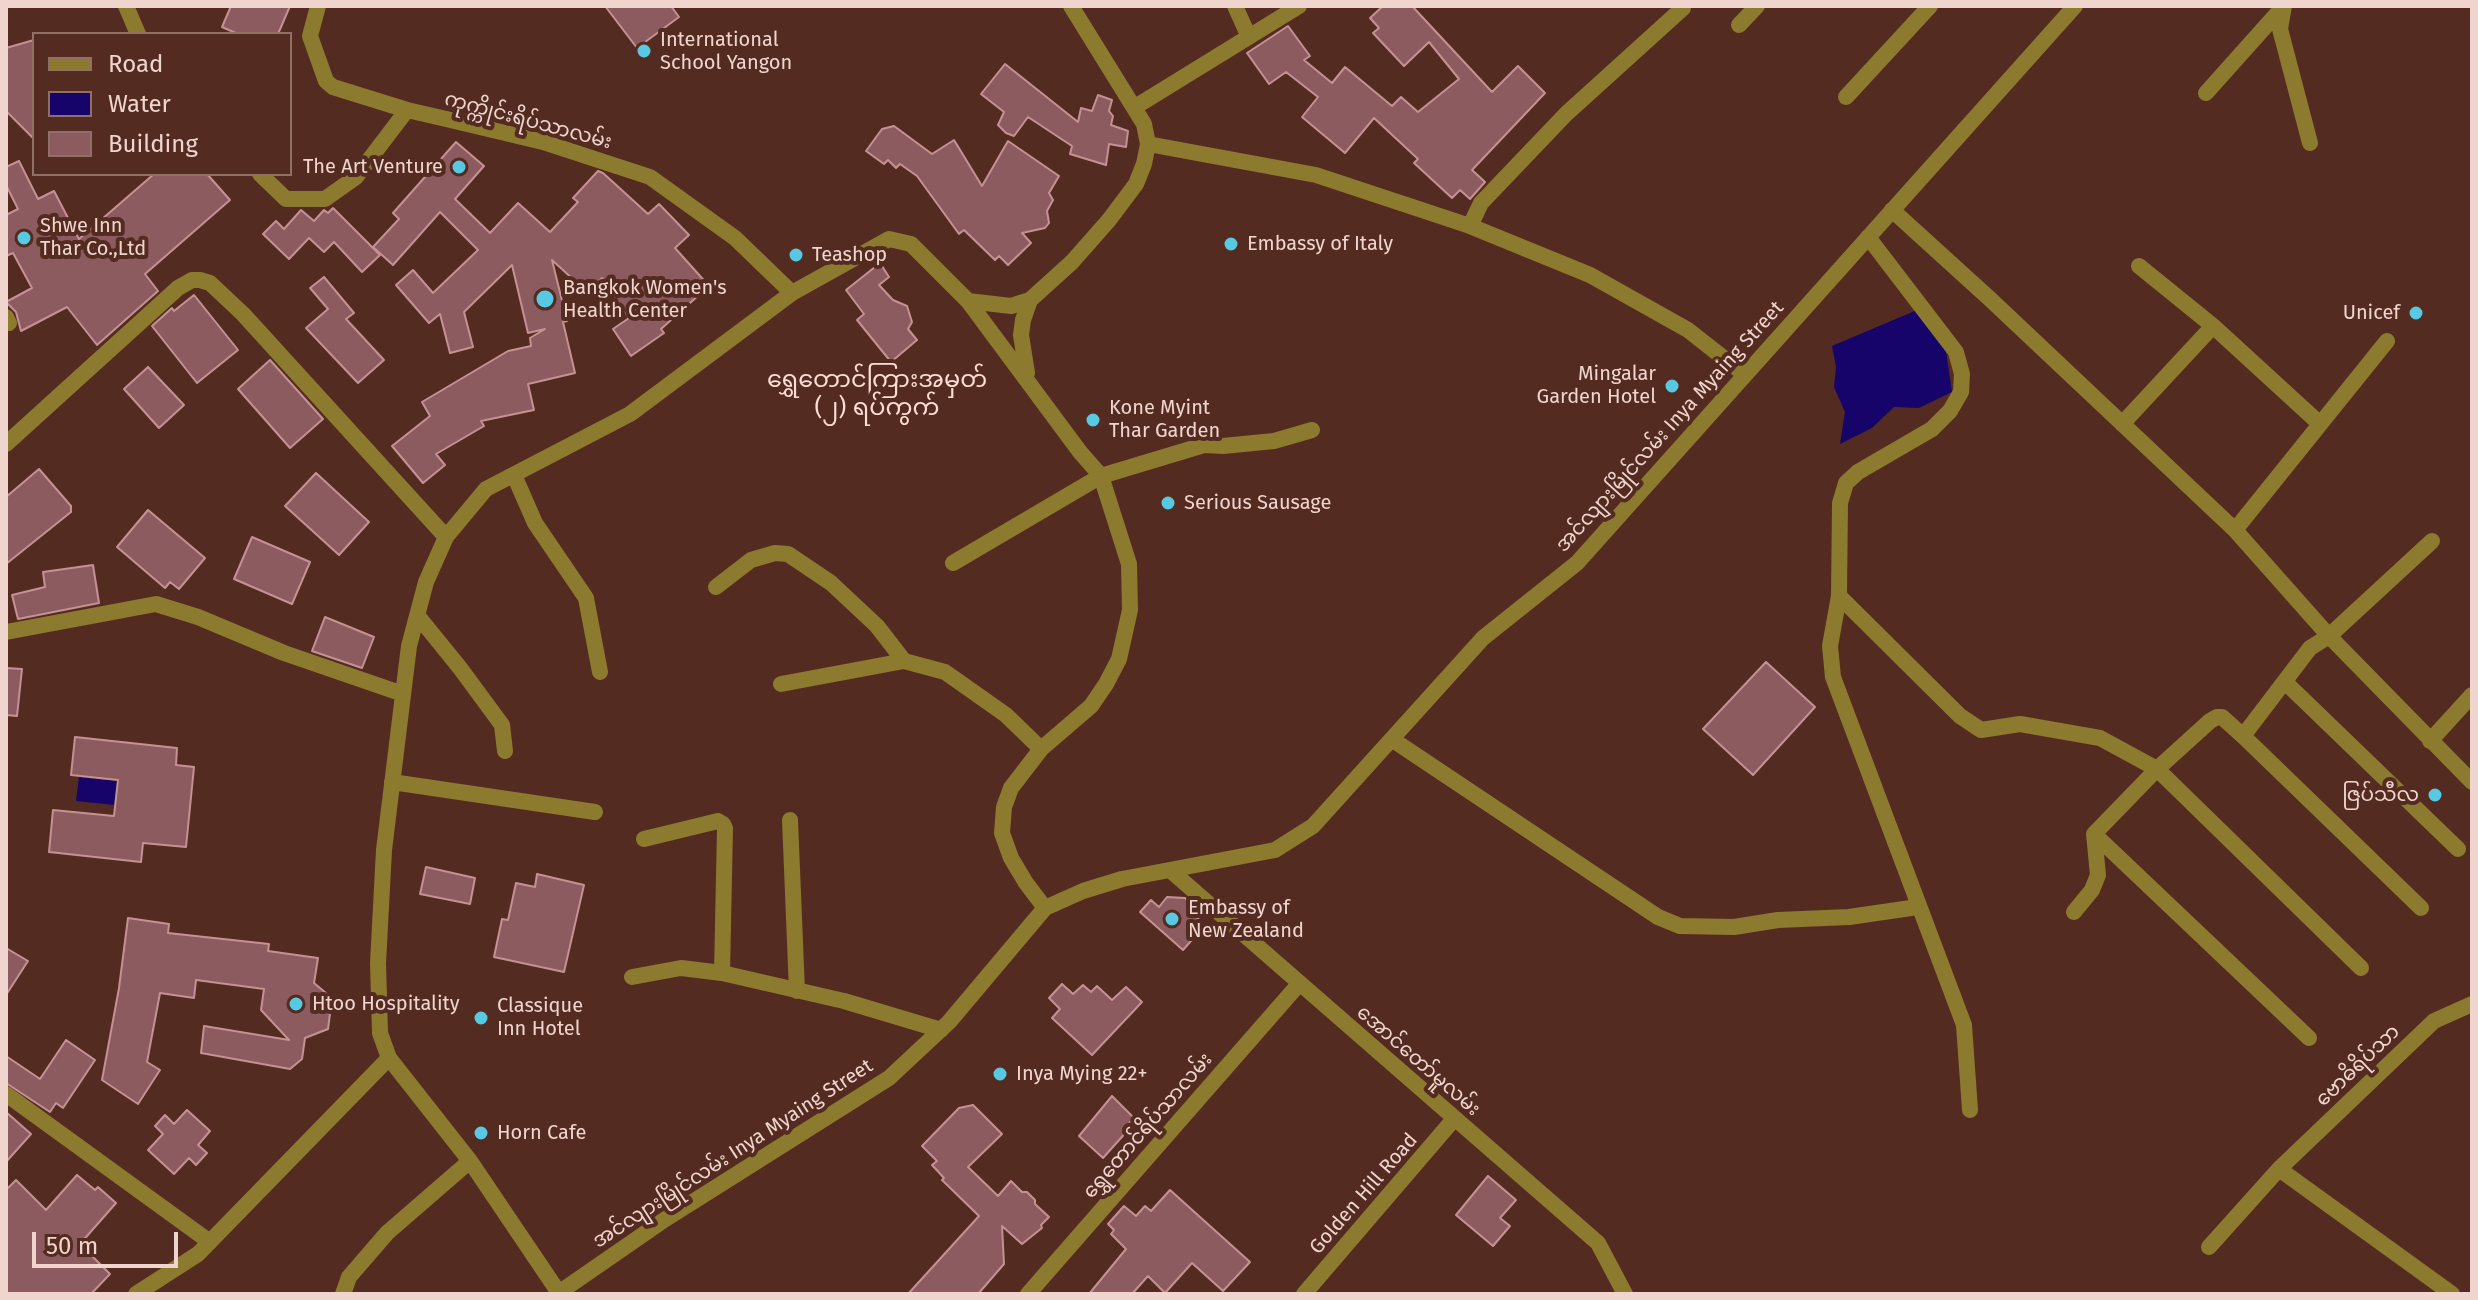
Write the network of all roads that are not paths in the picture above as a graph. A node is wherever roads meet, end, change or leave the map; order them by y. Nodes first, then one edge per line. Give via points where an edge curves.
1 (126, 6) edge
2 (318, 6) edge
3 (1071, 6) edge
4 (1235, 6) edge
5 (1299, 6) edge
6 (1757, 6) edge
7 (1930, 6) edge
8 (2075, 6) edge
9 (2284, 6) edge
10 (1683, 8) edge
11 (1739, 25) dead end
12 (137, 32) edge
13 (1249, 37) junction
14 (2206, 93) dead end
15 (1846, 97) dead end
16 (1135, 107) junction
17 (407, 110) junction
18 (2310, 143) dead end
19 (1148, 144) junction
20 (262, 176) edge
21 (1892, 210) junction
22 (1470, 226) junction
23 (1868, 237) junction
24 (2139, 266) dead end
25 (792, 293) junction
26 (1030, 300) junction
27 (968, 301) junction
28 (2213, 326) junction
29 (2387, 341) dead end
30 (1744, 374) junction
31 (1030, 383) junction
32 (2122, 424) junction
33 (2320, 424) junction
34 (1312, 430) dead end
35 (6, 444) edge
36 (514, 475) junction
37 (1101, 476) junction
38 (2235, 530) junction
39 (446, 537) junction
40 (2432, 541) dead end
41 (953, 563) dead end
42 (716, 587) dead end
43 (1839, 596) junction
44 (417, 615) junction
45 (6, 632) edge
46 (2329, 636) junction
47 (904, 661) junction
48 (600, 672) dead end
49 (2285, 682) junction
50 (781, 684) dead end
51 (403, 694) junction
52 (2472, 695) edge
53 (2243, 736) junction
54 (1393, 740) junction
55 (2430, 741) junction
56 (1041, 749) junction
57 (505, 751) dead end
58 (2157, 769) junction
59 (392, 782) junction
60 (2472, 782) edge
61 (595, 812) dead end
62 (790, 820) dead end
63 (2094, 834) junction
64 (644, 839) dead end
65 (2458, 849) dead end
66 (1170, 870) junction
67 (1918, 907) junction
68 (1045, 908) junction
69 (2421, 908) dead end
70 (2074, 912) dead end
71 (2361, 968) dead end
72 (722, 973) junction
73 (632, 977) dead end
74 (1299, 984) junction
75 (797, 991) junction
76 (2472, 1004) edge
77 (941, 1030) junction
78 (2309, 1038) dead end
79 (389, 1058) junction
80 (6, 1094) edge
81 (1970, 1110) dead end
82 (1454, 1119) junction
83 (470, 1161) junction
84 (2279, 1169) junction
85 (210, 1242) junction
86 (2209, 1247) dead end
87 (558, 1293) edge
88 (136, 1294) edge
89 (343, 1294) edge
90 (1028, 1294) edge
91 (1304, 1294) edge
92 (1625, 1294) edge
93 (2452, 1294) edge

1 - 12 street
2 - 17 street, ကုက္ကိုင်းရိပ်သာလမ်း via 310,36 326,81
3 - 16 street
4 - 13 street
5 - 13 street
6 - 11 street
7 - 15 street
8 - 21 street, အင်လျားမြိုင်လမ်း Inya Myaing Street
9 - 14 street
9 - 18 street via 2280,29
10 - 22 street via 1566,114 1481,203
13 - 16 street
16 - 19 street
17 - 20 street via 356,177 325,199 286,199
17 - 25 street, ကုက္ကိုင်းရိပ်သာလမ်း via 543,142 650,177 735,238
19 - 22 street via 1316,175
19 - 26 street via 1136,184 1109,220
21 - 23 street, အင်လျားမြိုင်လမ်း Inya Myaing Street
21 - 32 street
22 - 30 street via 1590,275 1688,330
23 - 30 street, အင်လျားမြိုင်လမ်း Inya Myaing Street
23 - 43 street via 1956,352 1961,392 1932,429 1846,483 1840,503
24 - 28 street
25 - 27 street via 889,239 911,244
25 - 36 street via 630,414
26 - 27 street via 1011,306
26 - 31 street via 1021,349
27 - 31 street
28 - 32 street
28 - 33 street
29 - 33 street
30 - 54 street, အင်လျားမြိုင်လမ်း Inya Myaing Street via 1577,563 1483,638
31 - 37 street
32 - 38 street
33 - 38 street
34 - 37 street via 1274,441 1204,445
35 - 39 street via 178,288 200,280 243,314
36 - 39 street via 486,489
36 - 48 street via 535,523 586,598
37 - 41 street
37 - 56 street via 1129,564 1126,635 1119,659 1091,706
38 - 46 street
39 - 44 street
40 - 46 street
42 - 47 street via 751,560 788,554 831,583 877,626
43 - 58 street via 1960,716 1981,730 2020,724 2100,738
43 - 67 street via 1830,646 1833,677
44 - 51 street
44 - 57 street via 502,725
45 - 51 street via 156,604
46 - 49 street via 2310,648
46 - 55 street
47 - 50 street
47 - 56 street via 945,672 1006,715
49 - 53 street
49 - 65 street
51 - 59 street
52 - 55 street
53 - 58 street via 2217,717
53 - 69 street
54 - 66 street, အင်လျားမြိုင်လမ်း Inya Myaing Street via 1295,840 1275,850
54 - 67 street via 1658,917 1680,926 1734,927
55 - 60 street
56 - 68 street via 1011,788 1002,833 1011,858
58 - 63 street
58 - 71 street
59 - 61 street
59 - 79 street via 378,963 380,1033
62 - 75 street
63 - 70 street via 2098,875
63 - 78 street
64 - 72 street via 723,824
66 - 68 street, အင်လျားမြိုင်လမ်း Inya Myaing Street via 1122,879
66 - 74 street, အောင်တော်မူလမ်း
67 - 81 street via 1964,1025
68 - 77 street, အင်လျားမြိုင်လမ်း Inya Myaing Street
72 - 73 street via 681,968
72 - 75 street
74 - 82 street, အောင်တော်မူလမ်း
74 - 90 street, ရွှေတောင်ရိပ်သာလမ်း
75 - 77 street
76 - 84 street, ဗောဓိရိပ်သာ via 2434,1021
77 - 87 street, အင်လျားမြိုင်လမ်း Inya Myaing Street via 869,1092
79 - 83 street
79 - 85 street
80 - 85 street
82 - 91 street, Golden Hill Road
82 - 92 street, အောင်တော်မူလမ်း via 1598,1243
83 - 87 street
83 - 89 street via 387,1233 349,1277
84 - 86 street, ဗောဓိရိပ်သာ
84 - 93 street
85 - 88 street

